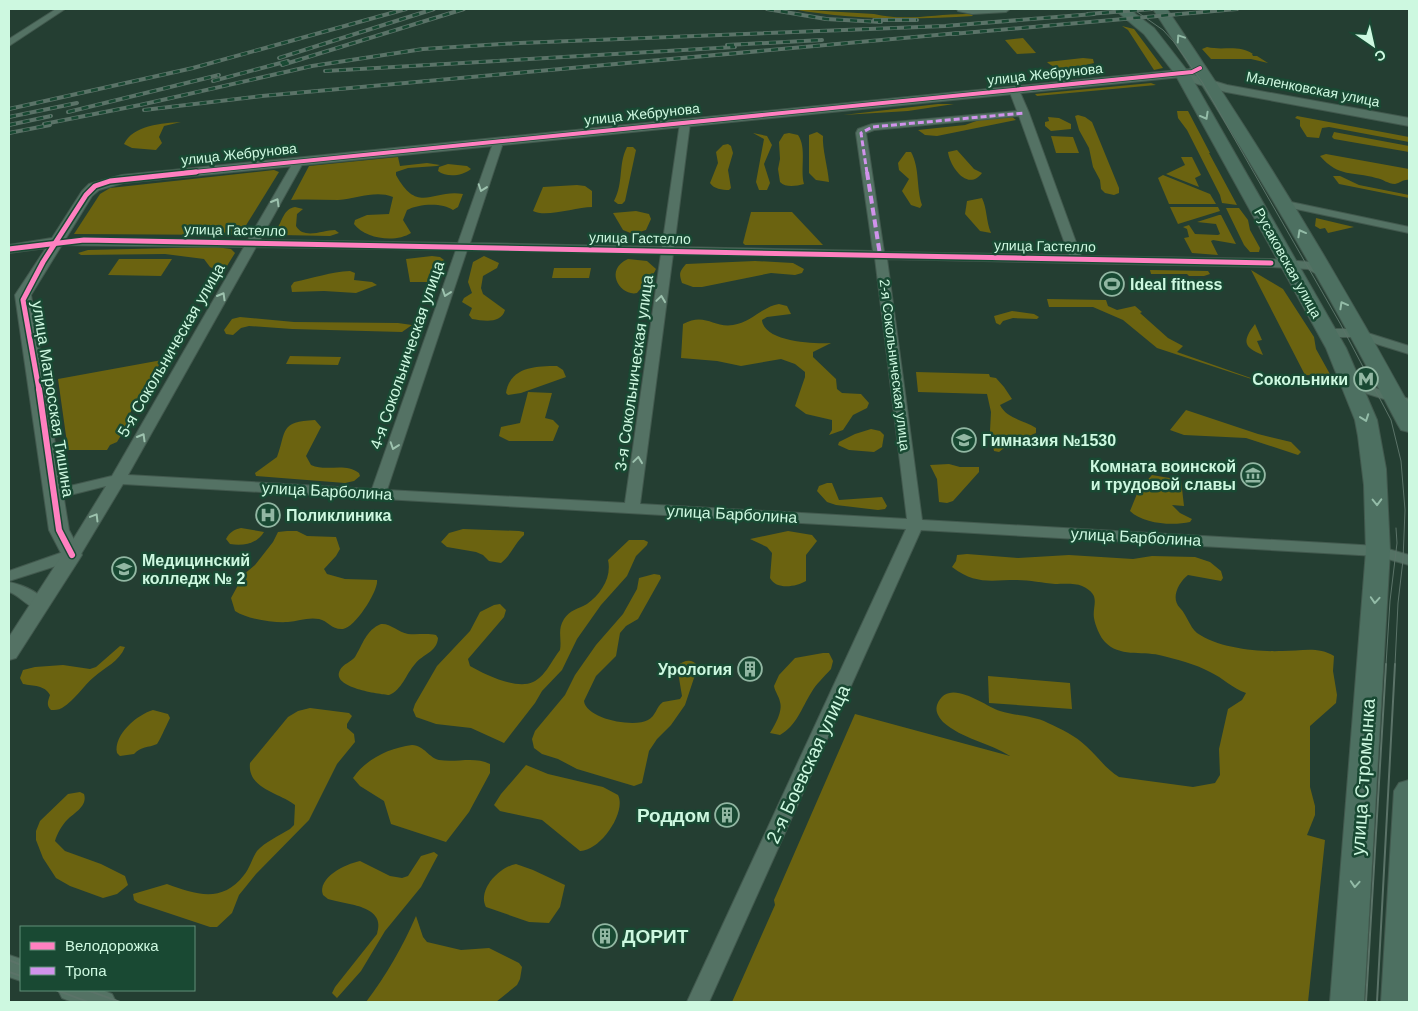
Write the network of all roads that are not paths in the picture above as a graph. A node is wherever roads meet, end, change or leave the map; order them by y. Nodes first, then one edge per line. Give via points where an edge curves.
1 (61, 9) edge
2 (961, 9) edge
3 (1006, 9) edge
4 (1120, 9) edge
5 (1160, 9) edge
6 (9, 43) edge
7 (1200, 68) junction
8 (1182, 73) junction
9 (1212, 85) junction
10 (1191, 89) junction
11 (1014, 90) junction
12 (1024, 113) junction
13 (1409, 122) edge
14 (685, 123) junction
15 (496, 142) junction
16 (299, 161) junction
17 (105, 183) joint
18 (1286, 204) junction
19 (1409, 230) edge
20 (56, 242) junction
21 (252, 243) junction
22 (462, 246) junction
23 (9, 248) edge
24 (668, 251) junction
25 (880, 255) junction
26 (1076, 259) junction
27 (1288, 264) junction
28 (1326, 276) junction
29 (1359, 334) junction
30 (1331, 339) junction
31 (1409, 350) edge
32 (1351, 384) junction
33 (1402, 401) edge
34 (1409, 425) edge
35 (118, 479) junction
36 (54, 494) junction
37 (378, 494) junction
38 (632, 508) junction
39 (915, 525) junction
40 (1378, 551) junction
41 (72, 555) junction
42 (1409, 560) edge
43 (1409, 568) edge
44 (9, 576) edge
45 (9, 586) edge
46 (40, 605) junction
47 (9, 653) edge
48 (1409, 791) edge
49 (74, 991) edge
50 (103, 1002) edge
51 (698, 1002) edge
52 (1347, 1002) edge
53 (1398, 1002) edge

1 - 6 street
2 - 3 street
4 - 8 main road, Русаковская улица via 1149,31
7 -> 5 main road, Русаковская улица
7 - 8 street, улица Жебрунова
7 - 9 main road, Русаковская улица
8 - 9 street
8 - 10 main road, Русаковская улица
8 - 11 street, улица Жебрунова
9 - 10 street via 1195,85
9 - 13 street, Маленковская улица
9 - 18 main road, Русаковская улица
10 -> 27 main road, Русаковская улица
11 - 12 street
11 - 14 street, улица Жебрунова
12 - 25 street, 2-я Сокольническая улица via 872,127 862,131
12 - 26 street
14 - 15 street, улица Жебрунова
14 - 24 street, 3-я Сокольническая улица
15 - 16 street, улица Жебрунова
15 -> 22 street, 4-я Сокольническая улица
16 - 17 street, улица Жебрунова
21 -> 16 street, 5-я Сокольническая улица
17 - 20 street, улица Матросская Тишина via 87,194
18 - 19 street
28 -> 18 main road, Русаковская улица
20 - 21 street, улица Гастелло
20 - 23 street, улица Гастелло
20 - 36 street, улица Матросская Тишина via 28,286 23,300
21 - 22 street, улица Гастелло
35 -> 21 street, 5-я Сокольническая улица
22 - 24 street, улица Гастелло
22 -> 37 street, 4-я Сокольническая улица
24 - 25 street, улица Гастелло
38 -> 24 street, 3-я Сокольническая улица
25 - 26 street, улица Гастелло
25 - 39 street, 2-я Сокольническая улица
26 - 27 street, улица Гастелло
27 - 28 street, улица Гастелло via 1310,266
27 - 30 main road, Русаковская улица
29 -> 28 main road, Русаковская улица
29 - 30 street via 1339,332
29 - 31 street
29 - 33 main road, Русаковская улица
30 - 32 main road, Русаковская улица
32 - 33 street
32 -> 40 main road, Русаковская улица via 1366,420 1374,454
33 - 34 main road, Русаковская улица
35 - 36 street, улица Барболина
35 - 37 street, улица Барболина
41 -> 35 street, 5-я Сокольническая улица
36 - 41 street, улица Матросская Тишина via 59,530
37 - 38 street, улица Барболина
38 - 39 street, улица Барболина
39 - 40 street, улица Барболина
39 - 51 street, 2-я Боевская улица
40 - 42 street, улица Барболина
40 - 43 street
40 -> 52 main road, улица Стромынка
41 - 44 street
41 - 46 street
45 - 46 street
46 - 47 street
48 - 53 main road
49 - 50 street

